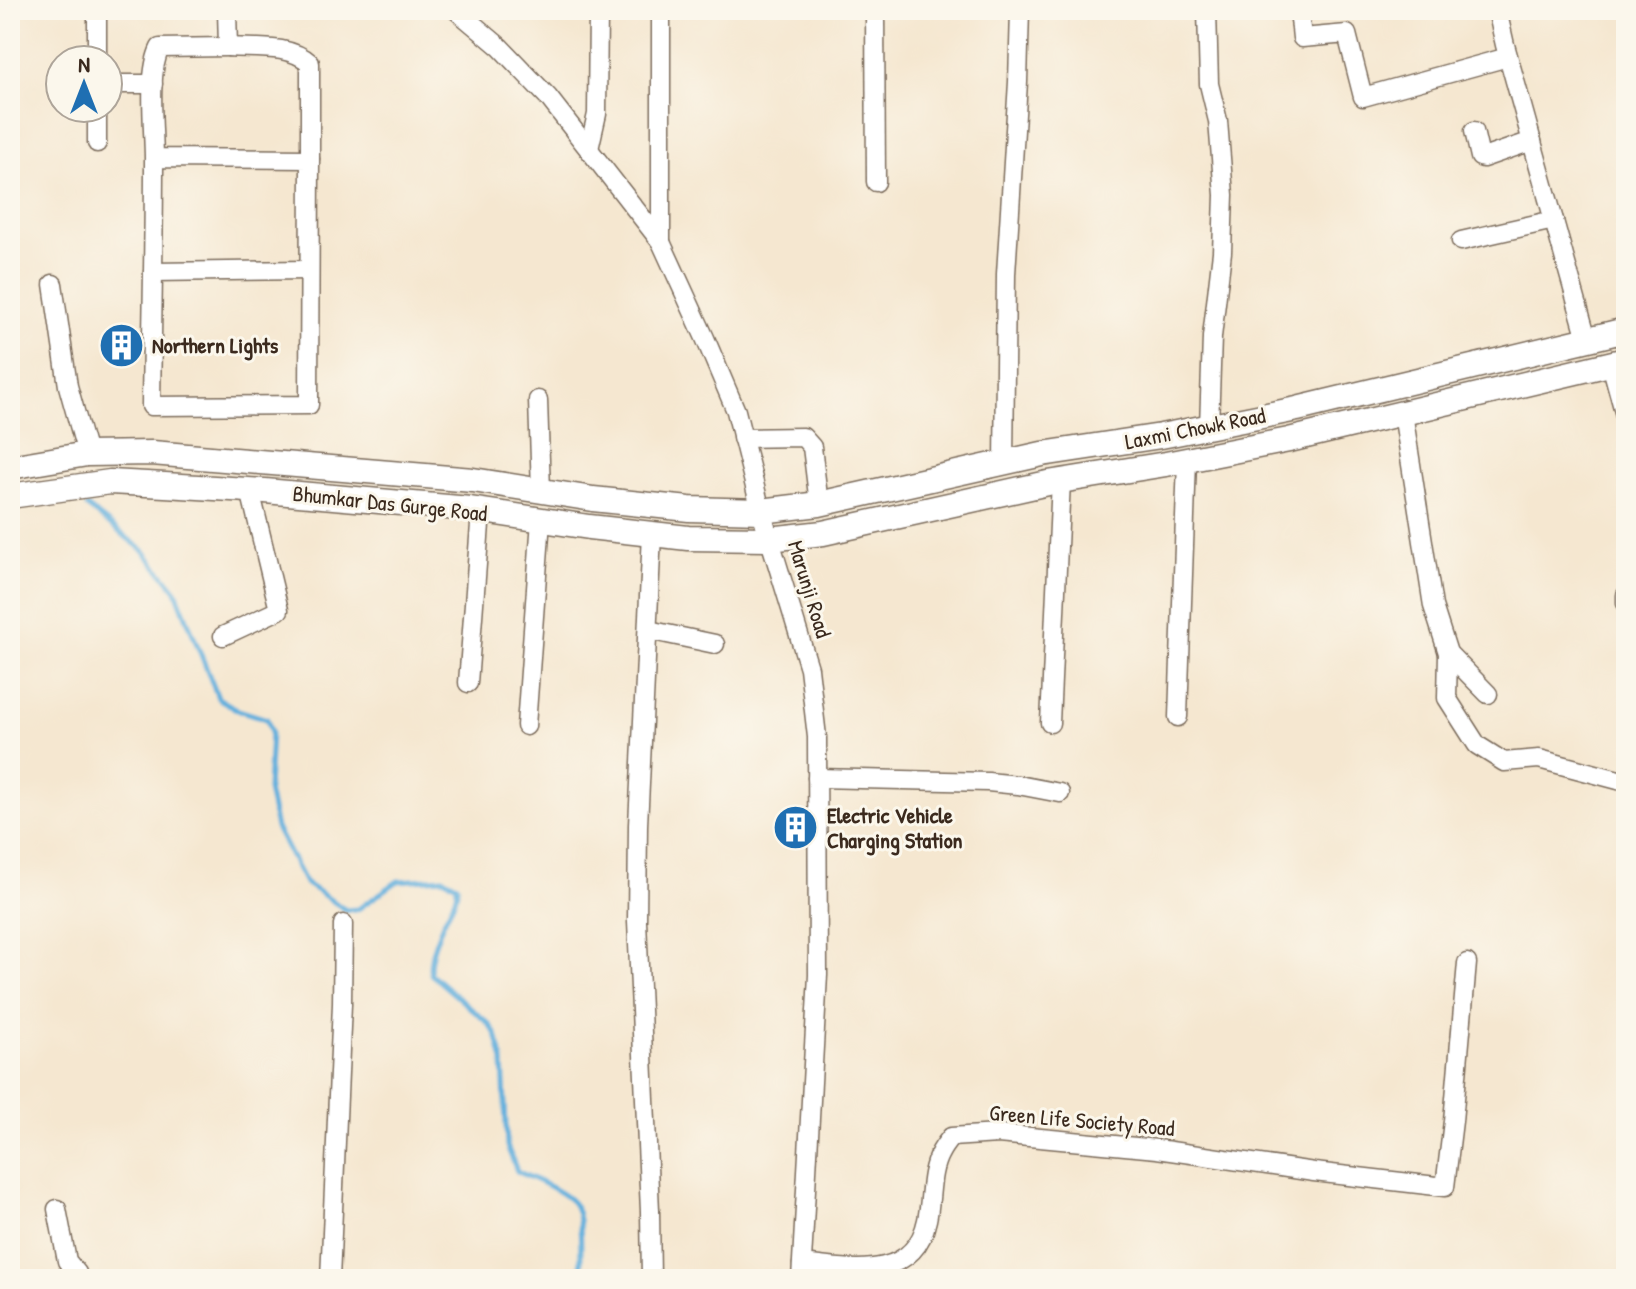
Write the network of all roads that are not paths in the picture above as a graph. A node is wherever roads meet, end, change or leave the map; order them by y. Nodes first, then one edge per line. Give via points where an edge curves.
1 (97, 10) edge
2 (227, 10) edge
3 (456, 10) edge
4 (480, 10) edge
5 (598, 10) edge
6 (661, 10) edge
7 (875, 10) edge
8 (1020, 10) edge
9 (1207, 10) edge
10 (1299, 10) edge
11 (1497, 10) edge
12 (482, 32) junction
13 (97, 44) edge
14 (228, 47) junction
15 (1508, 57) junction
16 (124, 84) edge
17 (153, 84) junction
18 (97, 124) edge
19 (1474, 131) dead end
20 (1532, 141) junction
21 (97, 143) dead end
22 (589, 149) junction
23 (154, 158) junction
24 (310, 159) junction
25 (876, 182) dead end
26 (1554, 220) junction
27 (1461, 241) dead end
28 (661, 242) junction
29 (309, 270) junction
30 (153, 272) junction
31 (53, 284) dead end
32 (1626, 330) edge
33 (1587, 339) junction
34 (1610, 364) edge
35 (538, 400) dead end
36 (1403, 413) junction
37 (1626, 419) edge
38 (1214, 426) junction
39 (742, 438) junction
40 (98, 454) junction
41 (1221, 454) junction
42 (1187, 460) junction
43 (268, 463) junction
44 (1004, 463) junction
45 (10, 467) edge
46 (1061, 480) junction
47 (110, 482) junction
48 (484, 482) junction
49 (258, 490) junction
50 (541, 491) junction
51 (10, 496) edge
52 (819, 504) junction
53 (481, 511) junction
54 (761, 511) junction
55 (541, 520) junction
56 (652, 534) junction
57 (769, 539) junction
58 (1626, 595) edge
59 (1626, 603) edge
60 (648, 630) junction
61 (223, 636) dead end
62 (715, 644) dead end
63 (1448, 653) junction
64 (468, 683) dead end
65 (1488, 694) dead end
66 (1178, 717) dead end
67 (1050, 723) dead end
68 (526, 726) dead end
69 (817, 778) junction
70 (1626, 782) edge
71 (1060, 793) dead end
72 (343, 924) dead end
73 (1467, 963) dead end
74 (57, 1209) dead end
75 (801, 1272) edge
76 (79, 1279) edge
77 (330, 1279) edge
78 (651, 1279) edge

1 - 13 street
2 - 14 street
3 - 12 street, Marunji Road
4 - 12 street
5 - 22 street via 597,114
6 - 28 street
7 - 25 street
8 - 44 street via 1006,274
9 - 38 street via 1209,84 1224,195 1212,337
10 - 15 street via 1302,38 1347,34 1363,97
11 - 15 street
12 - 22 street, Marunji Road via 548,97
14 - 17 street via 160,48
14 - 24 street via 288,51 310,63
15 - 20 street
16 - 17 street
17 - 23 street
18 - 21 street
19 - 20 street via 1483,158
20 - 26 street
22 - 28 street, Marunji Road
23 - 24 street
23 - 30 street
24 - 29 street
26 - 27 street
26 - 33 street
28 - 39 street, Marunji Road via 736,411
29 - 30 street
29 - 30 street via 309,405 151,406
31 - 40 street via 68,386
32 - 33 main road, Laxmi Chowk Road
33 - 34 main road
33 - 38 main road, Laxmi Chowk Road
34 - 36 main road, Laxmi Chowk Road
34 - 37 street
35 - 50 street
36 - 41 main road, Laxmi Chowk Road
36 - 63 street via 1433,606
38 - 41 main road
38 - 44 main road, Laxmi Chowk Road
39 - 52 street via 803,437 812,447
39 - 54 street, Marunji Road
40 - 43 main road, Bhumkar Das Gurge Road
40 - 45 main road, Bhumkar Das Gurge Road
40 - 47 main road
41 - 42 main road, Laxmi Chowk Road
42 - 46 main road, Laxmi Chowk Road
42 - 66 street
43 - 48 main road, Bhumkar Das Gurge Road
43 - 49 main road
44 - 52 main road, Laxmi Chowk Road
46 - 57 main road, Laxmi Chowk Road via 823,533
46 - 67 street
47 - 49 main road, Bhumkar Das Gurge Road
47 - 51 main road, Bhumkar Das Gurge Road
48 - 50 main road, Bhumkar Das Gurge Road
48 - 53 main road
49 - 53 main road, Bhumkar Das Gurge Road
49 - 61 street via 279,610
50 - 54 main road, Bhumkar Das Gurge Road via 689,509
52 - 54 main road, Laxmi Chowk Road
53 - 55 main road, Bhumkar Das Gurge Road
53 - 64 street
54 - 57 street, Marunji Road
55 - 56 main road, Bhumkar Das Gurge Road
55 - 68 street
56 - 57 main road, Bhumkar Das Gurge Road
56 - 60 street
57 - 69 street, Marunji Road via 809,668
58 - 59 street
60 - 62 street
60 - 78 street via 637,921
63 - 65 street
63 - 70 street via 1447,698 1477,745 1504,762 1539,759
69 - 71 street via 988,782
69 - 75 street, Marunji Road via 818,975
72 - 77 street
73 - 75 street, Green Life Society Road via 1445,1187 1157,1149 998,1134 951,1137 939,1154 927,1222 905,1259 859,1270
74 - 76 street via 67,1261

